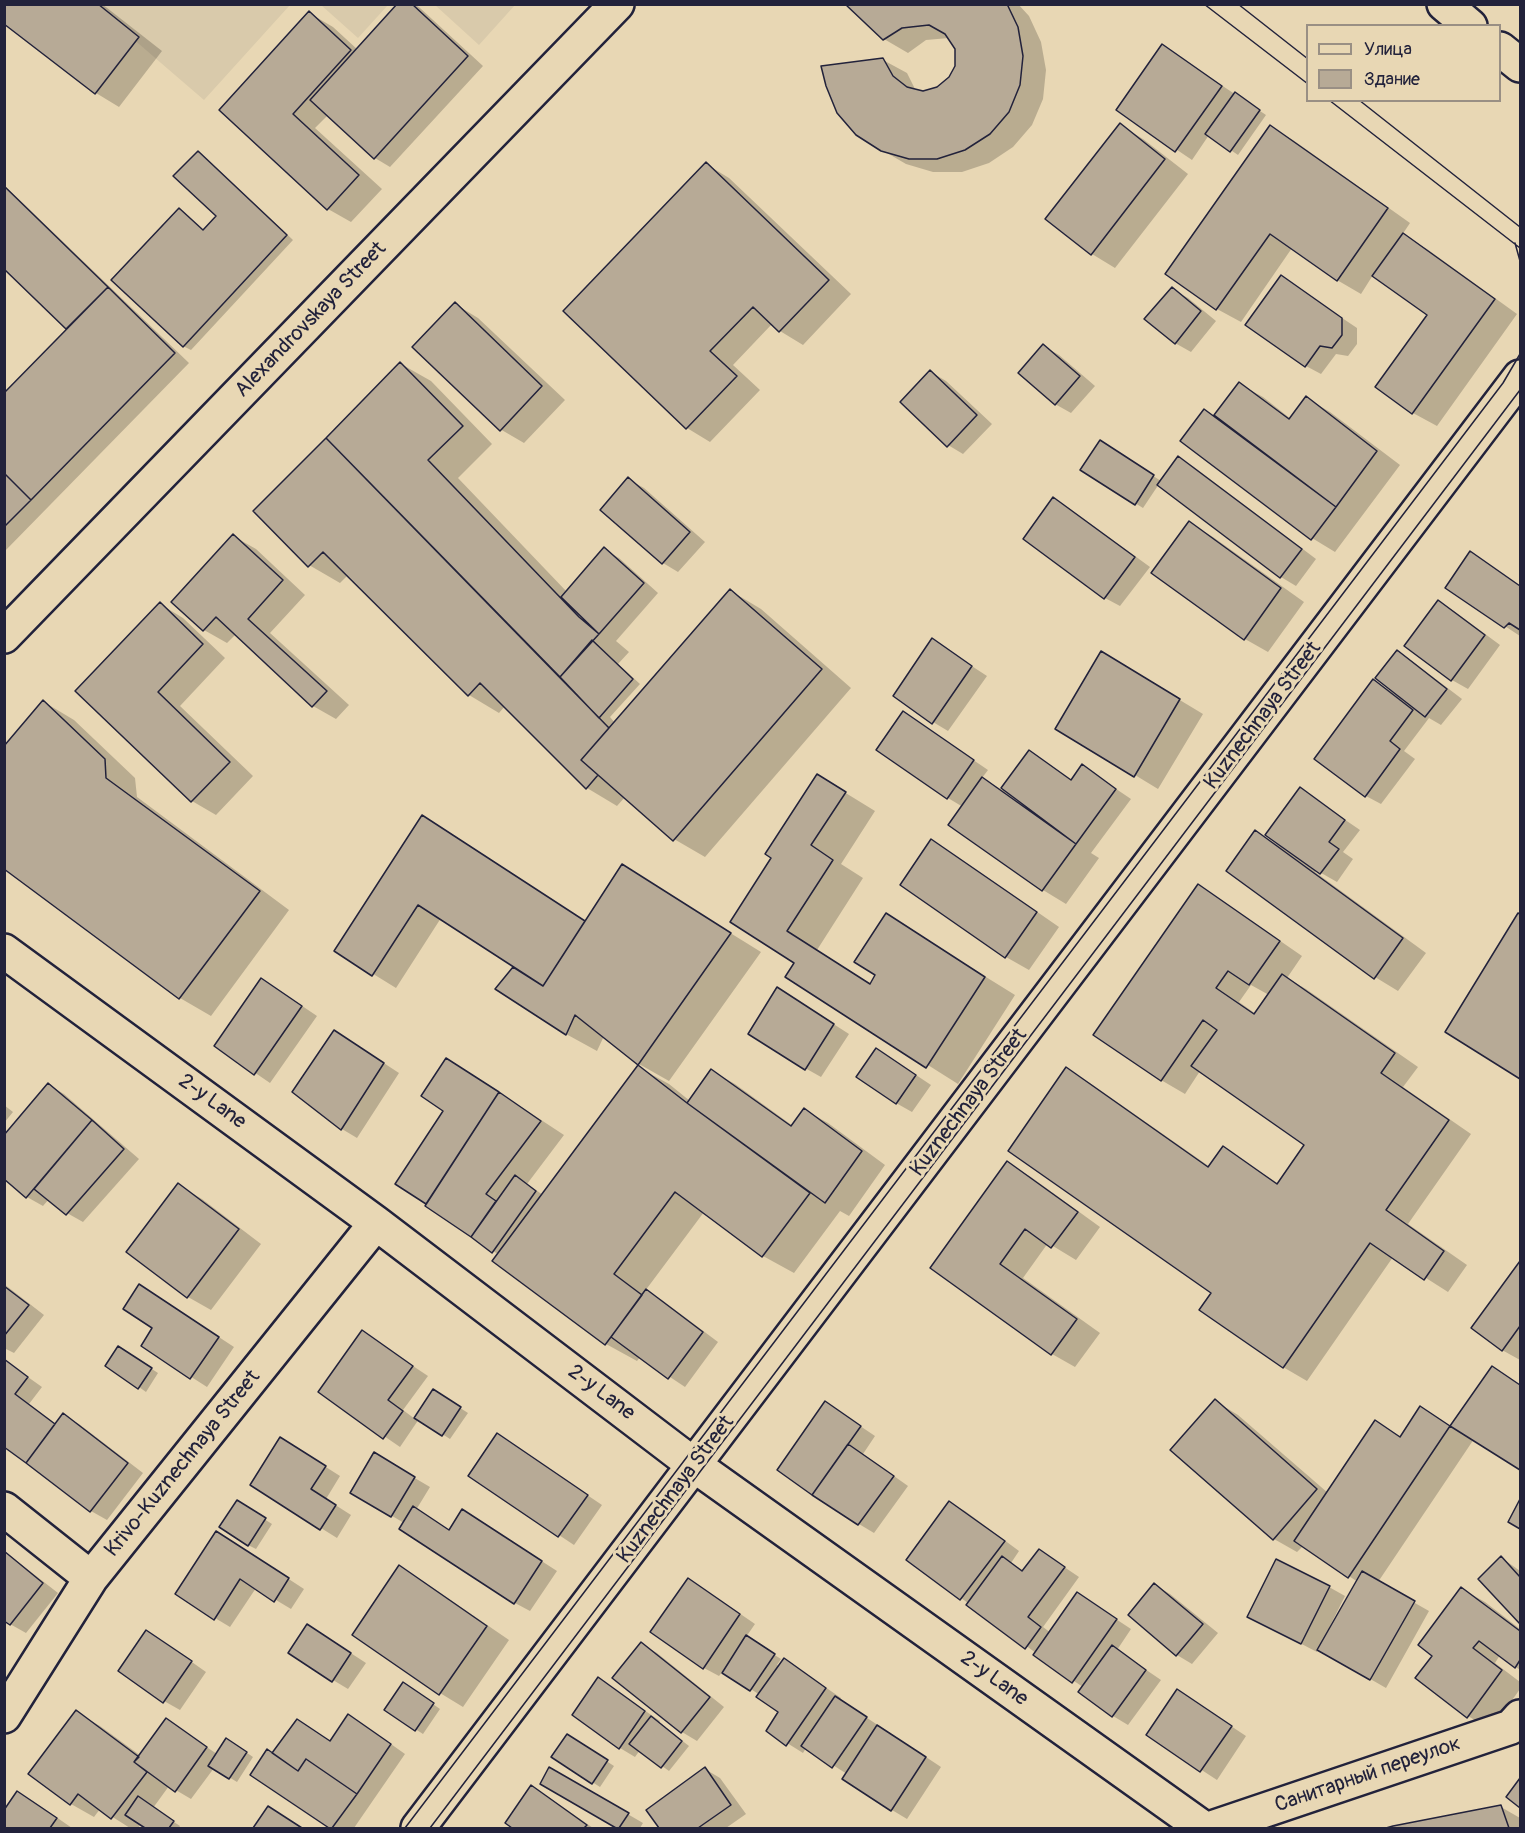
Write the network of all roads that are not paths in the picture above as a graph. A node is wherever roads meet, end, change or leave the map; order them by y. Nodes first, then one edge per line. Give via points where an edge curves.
1 (617, 4) edge
2 (1444, 4) edge
3 (1468, 24) edge
4 (1501, 50) edge
5 (1521, 65) edge
6 (1521, 377) edge
7 (4, 636) edge
8 (4, 951) edge
9 (376, 1223) junction
10 (694, 1465) junction
11 (4, 1509) edge
12 (91, 1578) junction
13 (4, 1716) edge
14 (1521, 1716) edge
15 (418, 1828) edge
16 (1203, 1828) edge
17 (1212, 1828) edge

1 - 7 street, Alexandrovskaya Street
2 - 3 street
4 - 5 street
6 - 10 street, Kuznechnaya Street
8 - 9 street, 2-y Lane
9 - 10 street, 2-y Lane
9 - 12 street, Krivo-Kuznechnaya Street
10 - 15 street, Kuznechnaya Street
10 - 16 street, 2-y Lane
11 - 12 street
12 - 13 street, Krivo-Kuznechnaya Street
14 - 17 street, Санитарный переулок via 1511,1726

